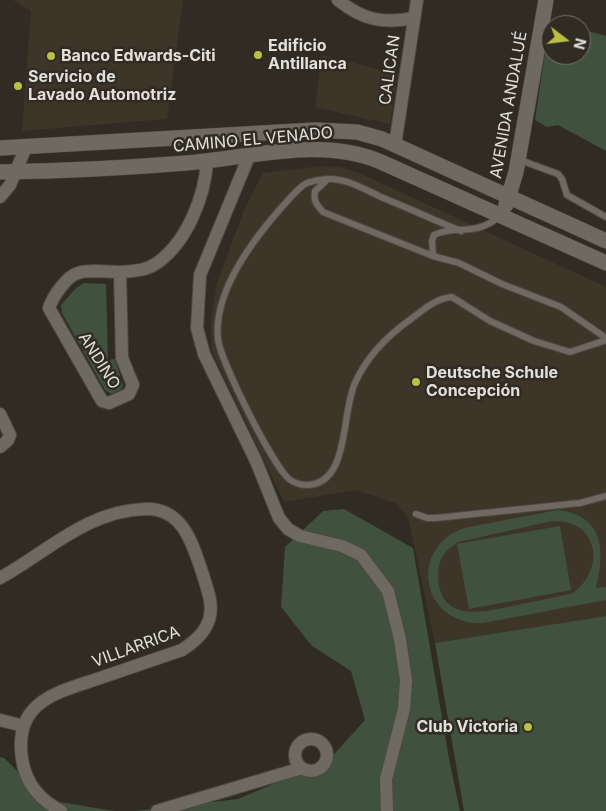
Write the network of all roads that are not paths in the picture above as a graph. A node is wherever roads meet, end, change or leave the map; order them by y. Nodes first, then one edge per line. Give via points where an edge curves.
1 (338, 0) edge
2 (417, 0) edge
3 (546, 0) edge
4 (414, 18) junction
5 (395, 145) junction
6 (26, 147) junction
7 (0, 148) edge
8 (249, 156) junction
9 (518, 159) junction
10 (207, 161) junction
11 (0, 172) edge
12 (17, 172) junction
13 (329, 179) junction
14 (0, 196) edge
15 (510, 197) junction
16 (501, 215) junction
17 (606, 217) edge
18 (461, 232) junction
19 (606, 241) edge
20 (433, 256) junction
21 (606, 263) edge
22 (120, 272) junction
23 (606, 339) edge
24 (0, 414) edge
25 (0, 446) edge
26 (606, 496) edge
27 (416, 514) dead end
28 (0, 578) edge
29 (0, 720) edge
30 (24, 726) junction
31 (302, 768) dead end
32 (61, 811) edge
33 (157, 811) edge
34 (387, 811) edge

1 - 4 street via 375,21
2 - 4 street, CALICAN
3 - 9 street, AVENIDA ANDALUÉ
4 - 5 street, CALICAN
5 - 6 street, CAMINO EL VENADO via 357,132 315,130
5 - 15 street, CAMINO EL VENADO
6 - 7 street, CAMINO EL VENADO
6 - 12 street
8 - 10 street, CAMINO EL VENADO
8 - 16 street, CAMINO EL VENADO via 320,149 358,153
8 - 34 street via 200,274 197,328 204,354 279,518 300,536 342,546 361,555 388,591 406,680 404,709 386,779
9 - 15 street, AVENIDA ANDALUÉ
9 - 17 lane via 558,174 567,195
10 - 12 street, CAMINO EL VENADO
10 - 22 street, ANDINO via 206,181 196,212 183,233 157,263 141,270
11 - 12 street, CAMINO EL VENADO
12 - 14 street
13 - 18 lane via 355,186
13 - 20 lane via 315,191 315,202 323,212
13 - 23 lane via 306,183 253,242 228,287 219,322 218,339 227,366 247,410 289,479 310,485 323,481 333,472 349,400 359,374 394,332 435,302 452,297 490,321 534,341 570,352
15 - 16 street, AVENIDA ANDALUÉ
15 - 19 street, CAMINO EL VENADO
16 - 18 lane via 489,225
16 - 21 street, CAMINO EL VENADO
18 - 20 lane via 434,235
20 - 23 lane via 460,263 561,307
22 - 22 street, ANDINO via 122,358 133,385 129,394 106,403 49,308 68,279 76,273
24 - 25 street via 10,435
26 - 27 lane via 580,503 436,518
28 - 30 street, VILLARRICA via 66,534 90,523 128,512 155,509 169,514 186,532 210,598 209,619 201,635 189,646 56,692 36,707
29 - 30 street
30 - 32 street via 22,756 29,783 40,798
31 - 33 street

